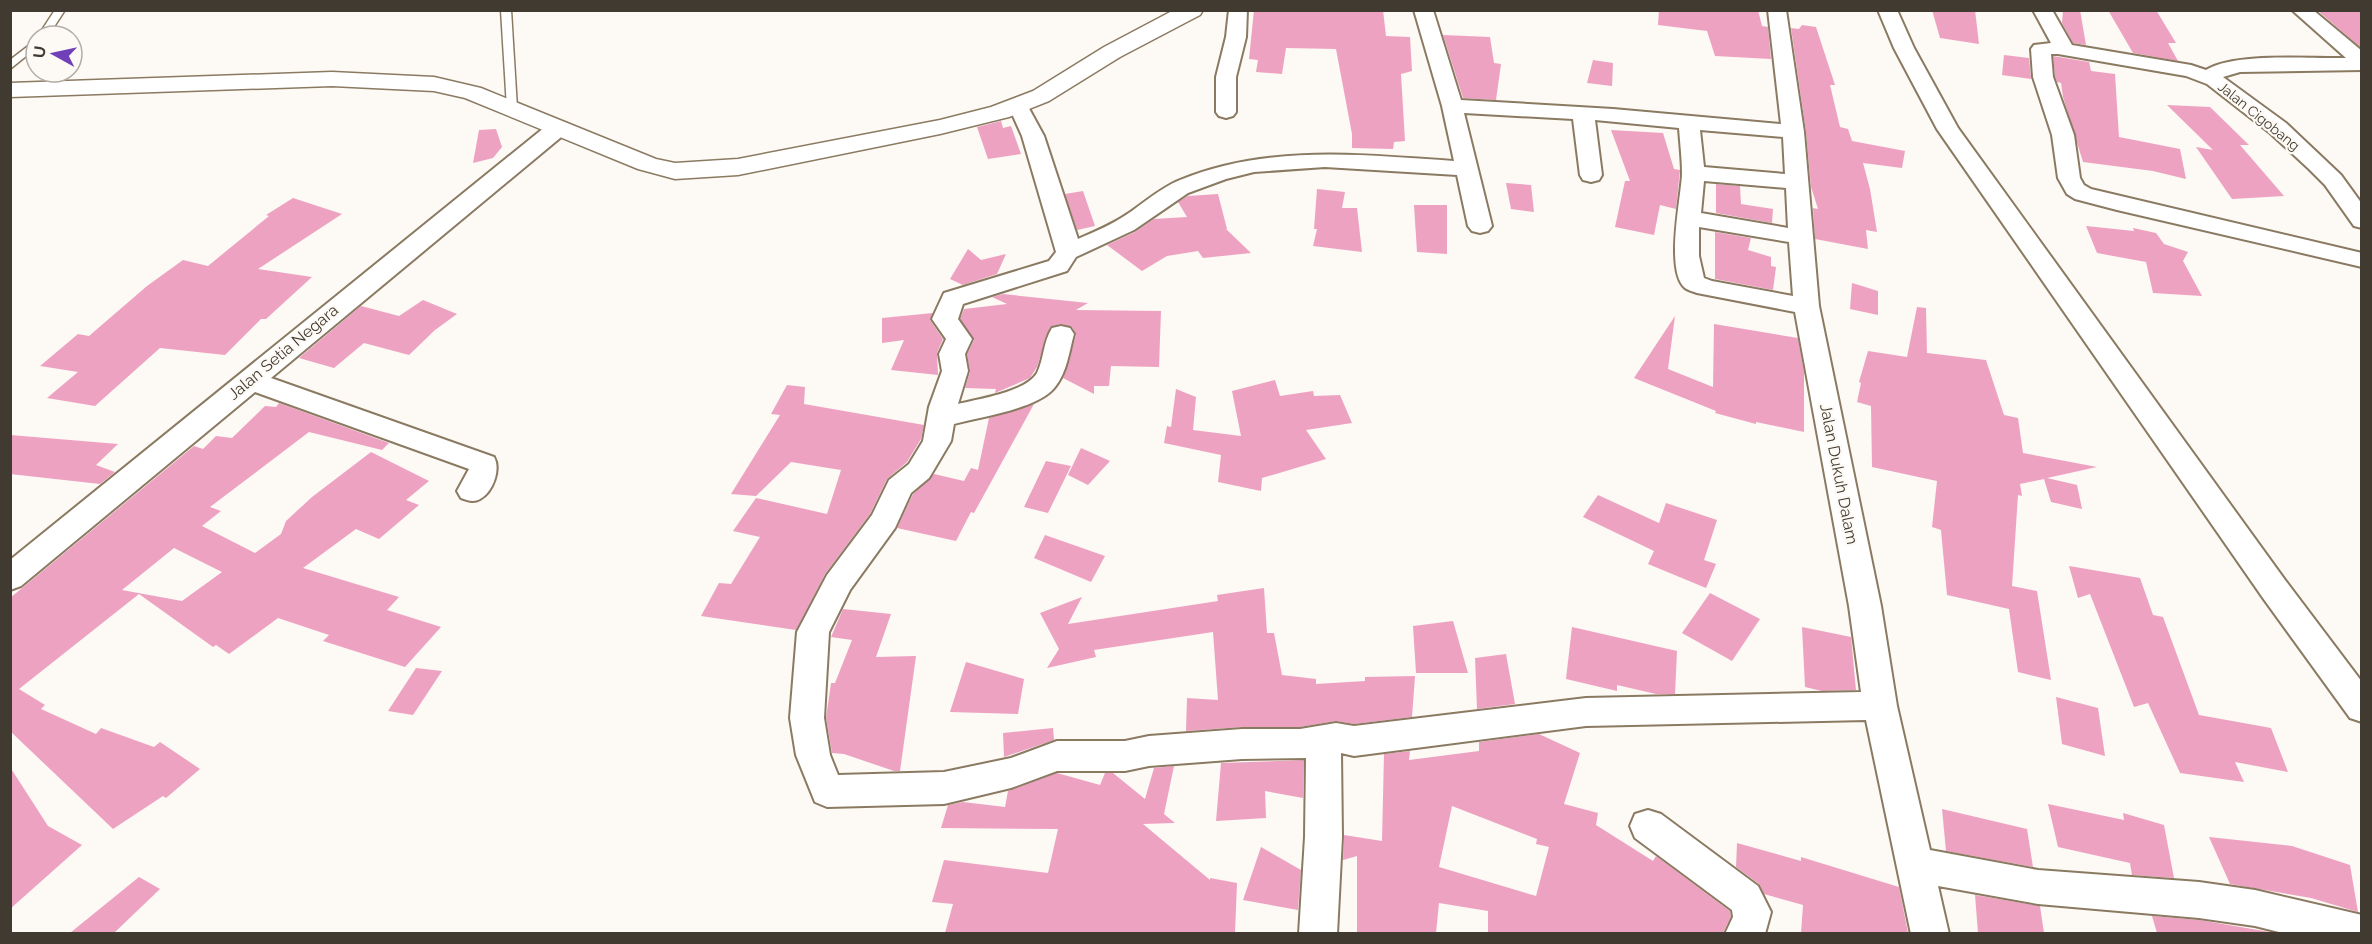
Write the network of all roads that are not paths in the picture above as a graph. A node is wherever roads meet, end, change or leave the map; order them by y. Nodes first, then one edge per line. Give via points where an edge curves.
1 (60, 10) edge
2 (506, 10) edge
3 (1192, 10) edge
4 (1238, 10) edge
5 (1423, 10) edge
6 (1778, 10) edge
7 (1887, 10) edge
8 (2042, 10) edge
9 (2301, 10) edge
10 (52, 24) edge
11 (2062, 48) junction
12 (24, 54) edge
13 (2361, 63) edge
14 (10, 66) edge
15 (2209, 77) junction
16 (10, 90) edge
17 (1452, 106) junction
18 (1019, 107) junction
19 (512, 108) junction
20 (1226, 112) dead end
21 (1583, 113) junction
22 (1689, 122) junction
23 (558, 129) junction
24 (1793, 132) junction
25 (1467, 169) junction
26 (1693, 173) junction
27 (1591, 175) dead end
28 (1797, 182) junction
29 (1689, 218) junction
30 (2361, 221) edge
31 (1480, 226) dead end
32 (1801, 237) junction
33 (1068, 252) junction
34 (2361, 260) edge
35 (1806, 306) junction
36 (1061, 334) dead end
37 (249, 381) junction
38 (942, 417) junction
39 (471, 491) dead end
40 (10, 578) edge
41 (1880, 706) junction
42 (2361, 708) edge
43 (1323, 740) junction
44 (1648, 826) dead end
45 (1916, 865) junction
46 (1318, 933) edge
47 (1744, 933) edge
48 (1930, 933) edge
49 (2361, 933) edge

1 - 10 lane
2 - 19 lane
3 - 18 street via 1131,40
4 - 20 street via 1226,77
5 - 17 street
6 - 24 street, Jalan Dukuh Dalam
7 - 42 street via 1948,129
8 - 11 street
9 - 13 street
11 - 15 street, Jalan Cigobang
11 - 34 street via 2041,49 2043,77 2063,135 2069,178 2075,189 2125,206
12 - 14 lane
13 - 15 street via 2240,66 2222,69
15 - 30 street, Jalan Cigobang via 2317,164
16 - 19 street via 363,79 434,84
17 - 21 street
17 - 25 street
18 - 23 street via 940,127 713,170 675,171 647,164
18 - 33 street via 1033,136
19 - 23 street
21 - 22 street
21 - 27 street
22 - 24 street
22 - 26 street
23 - 37 street, Jalan Setia Negara
24 - 28 street, Jalan Dukuh Dalam
25 - 31 street
25 - 33 street via 1312,162 1260,165 1221,173 1186,186 1115,231
26 - 28 street
26 - 29 street
28 - 32 street, Jalan Dukuh Dalam
29 - 32 street
29 - 35 street via 1688,270 1693,282 1706,288
32 - 35 street, Jalan Dukuh Dalam
33 - 38 street via 1058,266 1048,270 953,298 945,319 959,339 952,354 955,371
35 - 41 street, Jalan Dukuh Dalam via 1865,606
36 - 38 street via 1047,377 1037,389
37 - 39 street via 484,464 482,476
37 - 40 street, Jalan Setia Negara
38 - 43 street via 937,441 919,471 899,487 885,520 838,583 813,632 807,718 813,755 827,791 944,788 1011,773 1057,756 1125,756 1149,751
41 - 43 street via 1586,712 1354,741
41 - 45 street, Jalan Dukuh Dalam
43 - 46 street via 1325,802
44 - 47 street via 1745,898 1754,916
45 - 48 street, Jalan Dukuh Dalam
45 - 49 street via 2038,887 2255,908

